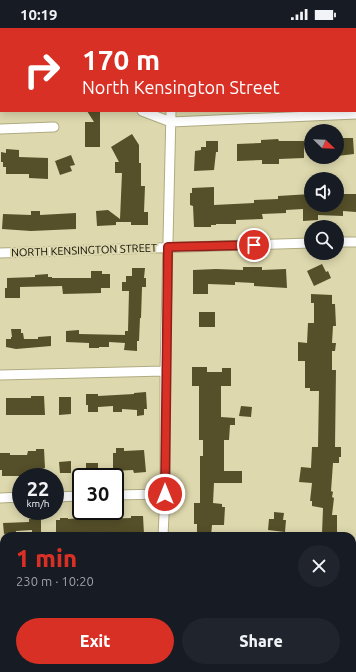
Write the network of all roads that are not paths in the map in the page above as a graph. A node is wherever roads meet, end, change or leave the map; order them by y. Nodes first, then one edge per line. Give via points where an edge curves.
1 (145, 112) edge
2 (171, 112) edge
3 (356, 114) edge
4 (171, 122) junction
5 (54, 127) dead end
6 (0, 129) edge
7 (344, 242) edge
8 (356, 242) edge
9 (304, 243) edge
10 (168, 247) junction
11 (0, 253) edge
12 (165, 371) junction
13 (0, 375) edge
14 (165, 494) junction
15 (124, 495) edge
16 (12, 497) edge
17 (0, 498) edge
18 (163, 532) edge

1 - 4 street
2 - 4 street
3 - 4 street
4 - 10 street
5 - 6 street
7 - 8 street
9 - 10 street, NORTH KENSINGTON STREET
10 - 11 street, NORTH KENSINGTON STREET
10 - 12 street
12 - 13 street
12 - 14 street
14 - 15 street
14 - 18 street
16 - 17 street

